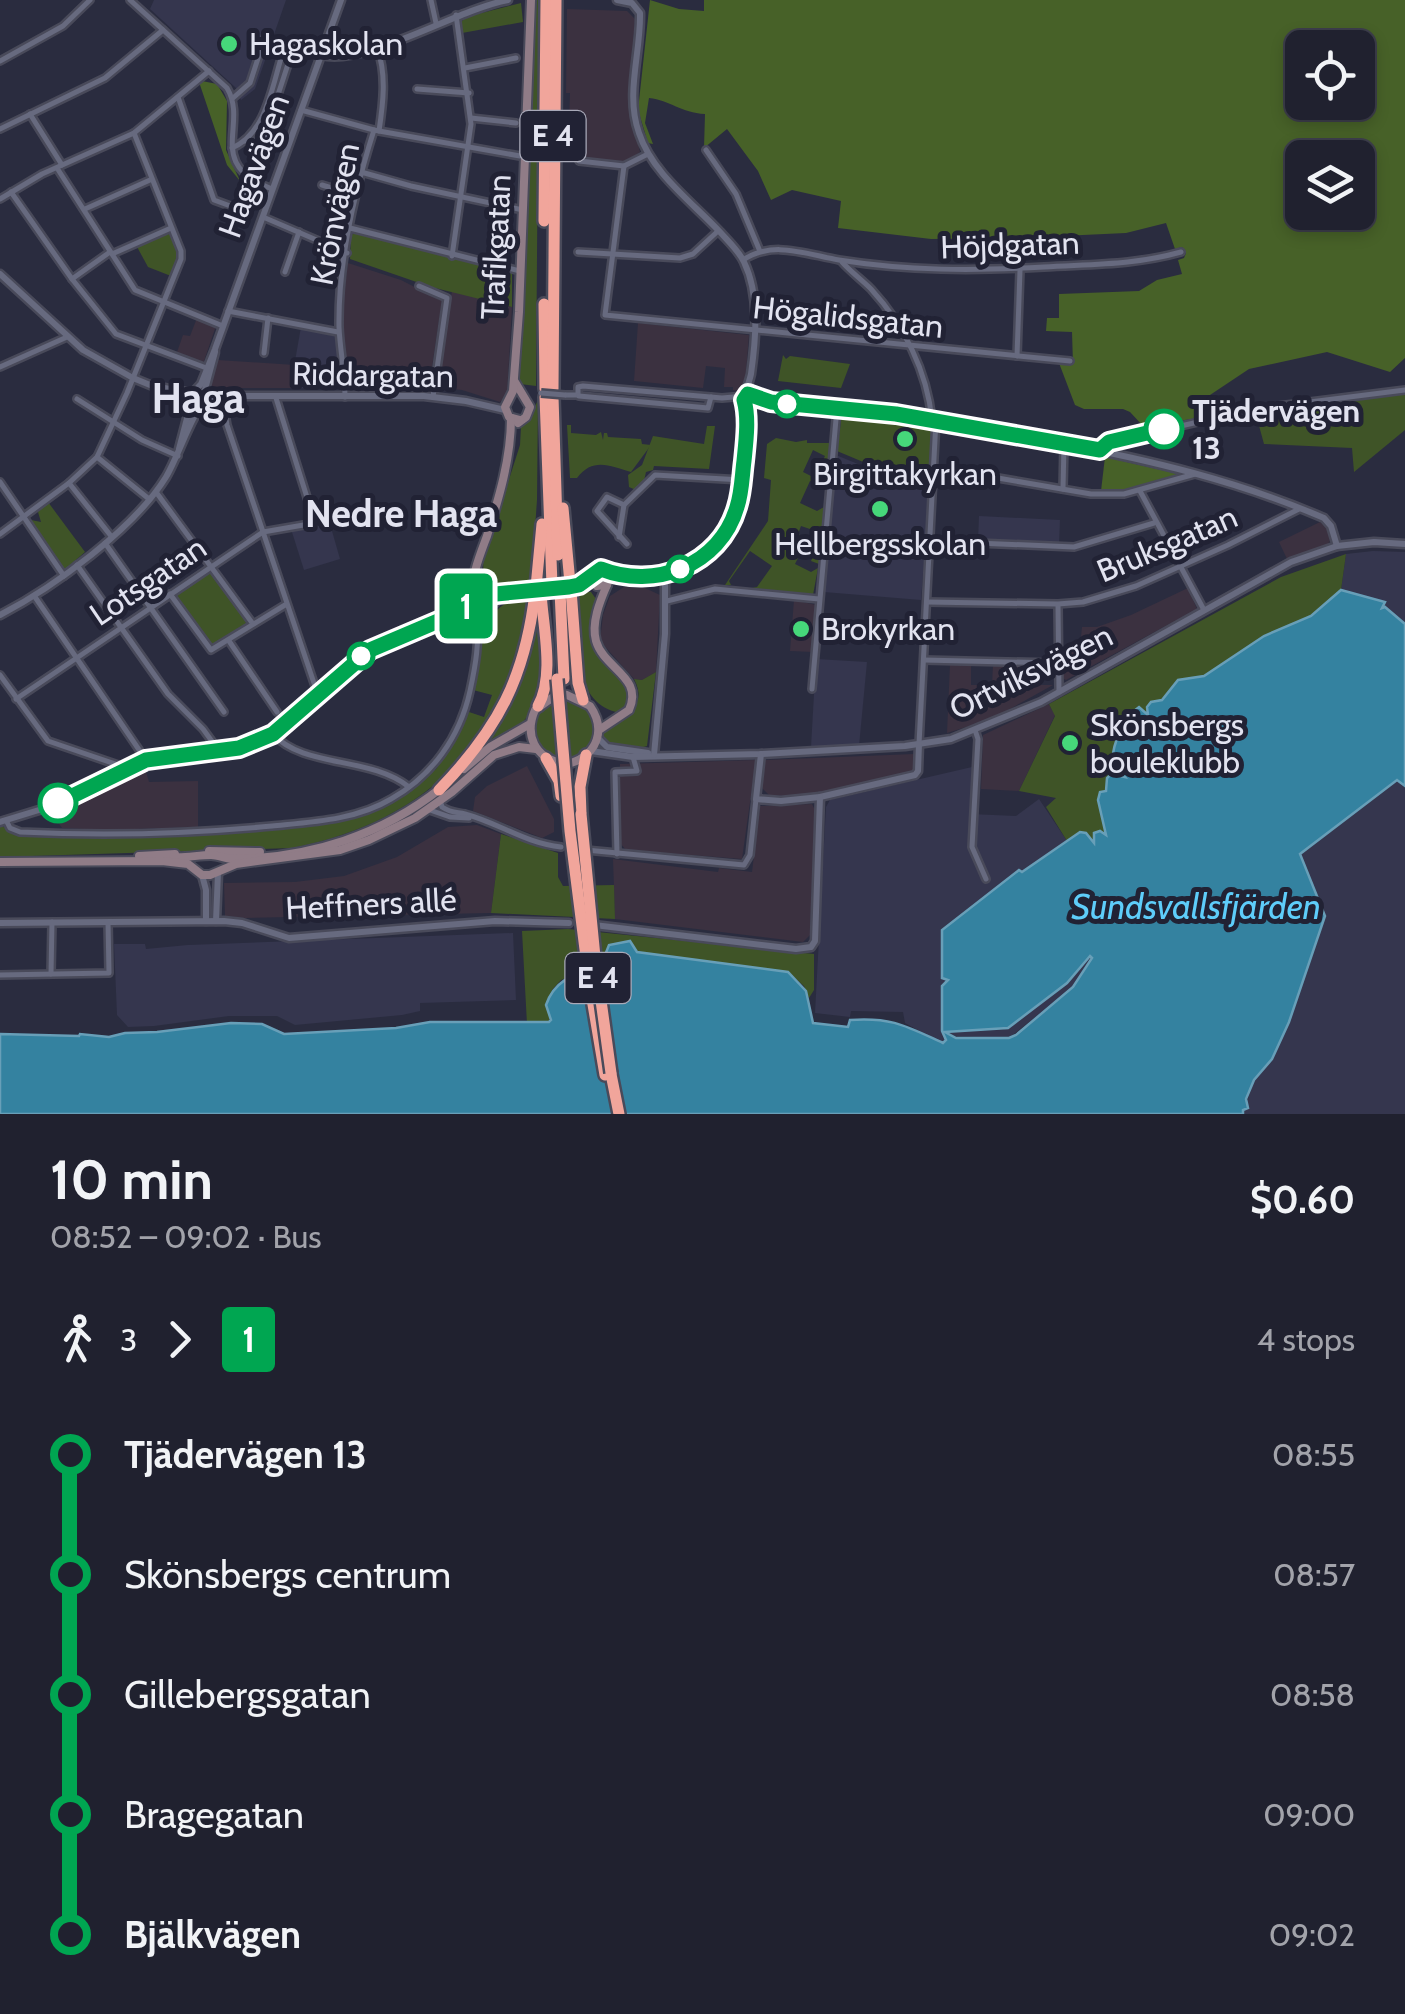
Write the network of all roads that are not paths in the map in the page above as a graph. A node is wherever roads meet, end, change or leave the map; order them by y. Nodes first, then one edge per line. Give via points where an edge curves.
1 (90, 0) edge
2 (130, 0) edge
3 (340, 0) edge
4 (431, 0) edge
5 (508, 0) edge
6 (531, 0) edge
7 (546, 0) edge
8 (556, 0) edge
9 (616, 0) edge
10 (456, 15) junction
11 (436, 23) junction
12 (163, 30) junction
13 (265, 37) dead end
14 (292, 44) dead end
15 (377, 48) junction
16 (321, 55) junction
17 (516, 58) dead end
18 (0, 61) edge
19 (290, 61) dead end
20 (465, 68) junction
21 (209, 71) junction
22 (417, 90) dead end
23 (469, 94) junction
24 (178, 96) junction
25 (233, 98) junction
26 (274, 106) dead end
27 (301, 110) junction
28 (30, 114) junction
29 (271, 116) dead end
30 (471, 118) junction
31 (516, 123) dead end
32 (0, 129) edge
33 (376, 131) junction
34 (134, 132) junction
35 (265, 134) junction
36 (245, 141) junction
37 (468, 147) junction
38 (232, 148) junction
39 (706, 150) dead end
40 (258, 154) dead end
41 (648, 154) junction
42 (520, 156) dead end
43 (579, 160) dead end
44 (60, 166) junction
45 (624, 166) junction
46 (361, 172) junction
47 (152, 180) junction
48 (253, 180) junction
49 (322, 185) dead end
50 (272, 189) junction
51 (11, 192) junction
52 (354, 196) junction
53 (461, 196) junction
54 (0, 199) edge
55 (84, 209) junction
56 (523, 210) junction
57 (263, 216) junction
58 (171, 228) junction
59 (350, 228) junction
60 (718, 231) junction
61 (299, 232) junction
62 (760, 249) junction
63 (578, 252) dead end
64 (1180, 252) dead end
65 (111, 253) junction
66 (346, 253) junction
67 (452, 256) junction
68 (612, 256) junction
69 (744, 260) junction
70 (840, 260) junction
71 (1020, 269) junction
72 (285, 272) dead end
73 (520, 272) junction
74 (0, 274) edge
75 (72, 279) junction
76 (419, 286) dead end
77 (163, 302) junction
78 (228, 310) junction
79 (268, 318) junction
80 (224, 326) junction
81 (754, 330) junction
82 (339, 332) junction
83 (67, 337) junction
84 (910, 345) junction
85 (146, 346) junction
86 (264, 353) dead end
87 (1016, 356) junction
88 (1070, 362) dead end
89 (0, 367) edge
90 (209, 369) junction
91 (133, 378) junction
92 (926, 385) junction
93 (918, 386) dead end
94 (1405, 390) edge
95 (537, 395) junction
96 (345, 396) junction
97 (578, 396) junction
98 (192, 397) junction
99 (433, 397) junction
100 (711, 397) junction
101 (239, 398) junction
102 (276, 398) junction
103 (77, 399) dead end
104 (203, 400) junction
105 (750, 400) junction
106 (223, 402) junction
107 (837, 408) junction
108 (512, 416) junction
109 (934, 420) junction
110 (114, 422) junction
111 (1064, 444) junction
112 (1100, 450) junction
113 (178, 456) junction
114 (97, 457) junction
115 (1199, 473) junction
116 (547, 476) junction
117 (932, 478) junction
118 (742, 480) junction
119 (0, 482) edge
120 (69, 483) junction
121 (1063, 489) junction
122 (1140, 491) junction
123 (156, 492) junction
124 (149, 499) junction
125 (624, 505) junction
126 (1300, 509) junction
127 (23, 518) junction
128 (1154, 523) junction
129 (263, 532) junction
130 (0, 534) edge
131 (111, 536) junction
132 (618, 537) junction
133 (929, 541) junction
134 (104, 542) junction
135 (628, 544) dead end
136 (1405, 544) edge
137 (1337, 546) junction
138 (77, 565) junction
139 (210, 566) junction
140 (1178, 566) junction
141 (665, 575) junction
142 (64, 576) junction
143 (602, 580) junction
144 (554, 588) junction
145 (170, 594) junction
146 (34, 597) junction
147 (819, 599) junction
148 (667, 601) junction
149 (927, 602) junction
150 (286, 604) junction
151 (1058, 604) junction
152 (478, 606) junction
153 (150, 609) junction
154 (1204, 610) junction
155 (0, 614) edge
156 (253, 624) junction
157 (121, 628) junction
158 (229, 640) junction
159 (76, 658) junction
160 (924, 660) junction
161 (1056, 663) junction
162 (0, 675) edge
163 (561, 679) junction
164 (812, 689) dead end
165 (1059, 692) junction
166 (567, 694) dead end
167 (318, 695) junction
168 (556, 695) dead end
169 (16, 699) junction
170 (583, 700) junction
171 (538, 706) junction
172 (224, 712) dead end
173 (277, 712) dead end
174 (596, 714) junction
175 (616, 718) junction
176 (530, 724) junction
177 (975, 730) junction
178 (273, 734) junction
179 (598, 734) junction
180 (919, 744) junction
181 (219, 751) junction
182 (541, 753) junction
183 (589, 753) junction
184 (760, 754) junction
185 (654, 755) junction
186 (633, 756) junction
187 (146, 760) junction
188 (127, 768) junction
189 (409, 787) junction
190 (440, 795) junction
191 (820, 797) junction
192 (756, 799) junction
193 (427, 809) junction
194 (477, 820) junction
195 (3, 821) edge
196 (560, 847) dead end
197 (585, 850) dead end
198 (281, 854) junction
199 (617, 854) junction
200 (150, 856) junction
201 (199, 858) junction
202 (224, 858) junction
203 (0, 860) edge
204 (199, 872) junction
205 (220, 872) junction
206 (986, 879) dead end
207 (206, 921) junction
208 (216, 921) junction
209 (52, 922) junction
210 (108, 922) junction
211 (0, 923) edge
212 (568, 923) dead end
213 (594, 925) dead end
214 (0, 974) edge
215 (51, 974) junction
216 (588, 981) junction
217 (611, 1073) junction
218 (616, 1114) edge

1 - 18 street via 63,26
2 - 12 street
3 - 16 street, Hagavägen
4 - 11 street
5 - 10 street
6 - 56 main road, Trafikgatan
7 - 95 highway, E 4
8 - 95 highway, E 4
9 - 41 street via 641,5 633,98
10 - 11 street
10 - 20 street
11 - 15 street
12 - 21 street
12 - 28 street via 105,78
13 - 25 street via 250,84
14 - 36 street via 283,52 256,130
15 - 16 street
15 - 33 street, Krönvägen via 382,66
16 - 27 street, Hagavägen
17 - 20 street
19 - 26 street
20 - 23 street
21 - 24 street
21 - 25 street
22 - 23 street
23 - 30 street
24 - 34 street
24 - 48 street via 214,200 232,208 242,204
25 - 38 street
27 - 33 street
27 - 50 street, Hagavägen
28 - 32 street
28 - 44 street
29 - 35 street
30 - 31 street
30 - 37 street
33 - 37 street
33 - 46 street, Krönvägen
34 - 44 street
34 - 47 street
35 - 36 street
35 - 40 street
36 - 38 street
37 - 42 street
37 - 53 street
38 - 48 street
39 - 62 street via 736,194
41 - 45 street
41 - 60 street
43 - 45 street
44 - 51 street
44 - 55 street
45 - 68 street
46 - 52 street, Krönvägen
46 - 53 street
47 - 55 street
47 - 58 street
48 - 50 street
49 - 52 street
50 - 57 street, Hagavägen
51 - 54 street
51 - 75 street
52 - 59 street, Krönvägen
53 - 56 street
53 - 67 street
55 - 65 street
56 - 73 main road, Trafikgatan
57 - 61 street
57 - 78 street, Hagavägen
58 - 65 street
58 - 77 street via 182,255
59 - 66 street, Krönvägen
59 - 67 street
60 - 68 street via 680,258
60 - 69 street
61 - 66 street
61 - 72 street
62 - 69 street
62 - 70 street, Höjdgatan
63 - 68 street
64 - 71 street, Höjdgatan via 1132,264
65 - 75 street
65 - 77 street via 135,290
66 - 82 street, Krönvägen
67 - 73 street
68 - 81 street, Högalidsgatan via 605,315
69 - 81 street
70 - 71 street, Höjdgatan via 933,271
70 - 84 street via 891,312
71 - 87 street
73 - 95 main road, Trafikgatan via 513,376
74 - 83 street
75 - 85 street via 116,334
76 - 99 street via 447,298
77 - 80 street
77 - 85 street
78 - 79 street
78 - 80 street, Hagavägen
79 - 82 street
79 - 86 street
80 - 90 street, Hagavägen
81 - 84 street, Högalidsgatan
81 - 105 street
82 - 96 street, Krönvägen
83 - 89 street
83 - 91 street
84 - 87 street, Högalidsgatan
84 - 92 street
85 - 90 street
85 - 91 street
87 - 88 street, Högalidsgatan
90 - 98 street, Hagavägen
90 - 104 street, Hagavägen
91 - 98 street
91 - 110 street
92 - 93 street
92 - 109 street
94 - 112 street via 1255,408 1115,440
95 - 97 street
95 - 108 main road
95 - 108 main road via 528,414
95 - 116 highway, E 4
95 - 144 highway, E 4 via 553,424
96 - 99 street, Riddargatan
96 - 102 street, Riddargatan
97 - 100 street via 583,386
97 - 100 street via 708,408
98 - 104 street
98 - 104 street
98 - 113 street, Hagavägen
99 - 108 street, Riddargatan
100 - 105 street
101 - 102 street, Riddargatan
101 - 104 street, Riddargatan
101 - 106 street, Riddargatan
102 - 129 street, Lotsgatan via 315,523
103 - 110 street
104 - 106 street, Riddargatan
104 - 113 street, Hagavägen
105 - 107 street
105 - 118 street
106 - 129 street
107 - 109 street
107 - 147 street
108 - 152 main road via 474,578
109 - 111 street
109 - 117 street
110 - 113 street
110 - 114 street
111 - 112 street
111 - 121 street
112 - 115 street
113 - 123 street, Hagavägen
114 - 120 street
114 - 124 street
115 - 122 street
115 - 126 street
116 - 144 highway, E 4
116 - 144 highway, E 4 via 540,561
117 - 121 street via 998,478
117 - 133 street
118 - 125 street via 659,474
118 - 141 street via 734,517 715,545
119 - 127 street
120 - 127 street
120 - 131 street
121 - 122 street
122 - 128 street
123 - 124 street, Hagavägen
123 - 139 street
124 - 131 street, Hagavägen
125 - 132 street
125 - 132 street via 607,497 597,511
126 - 137 street via 1326,520
126 - 140 street, Bruksgatan
127 - 130 street
127 - 142 street
128 - 133 street via 1074,547
128 - 140 street
129 - 139 street, Lotsgatan
129 - 150 street
131 - 134 street, Hagavägen
132 - 135 street
133 - 149 street
134 - 138 street, Hagavägen
134 - 153 street
136 - 137 street, Ortviksvägen
137 - 154 street, Ortviksvägen via 1290,562
138 - 142 street, Hagavägen
138 - 157 street
139 - 145 street, Lotsgatan
139 - 156 street
140 - 151 street, Bruksgatan via 1109,596
140 - 154 street
141 - 143 street
141 - 148 street
142 - 146 street, Hagavägen
143 - 144 main road
143 - 175 main road via 596,640 634,694 629,710
144 - 152 main road, bridge via 506,594
144 - 163 highway, E 4
144 - 170 highway, E 4
144 - 171 highway, E 4
144 - 190 highway via 500,715
145 - 153 street, Lotsgatan
145 - 158 street via 208,649
146 - 155 street, Hagavägen
146 - 159 street
147 - 148 street via 715,589
147 - 164 street
148 - 185 street
149 - 151 street, Bruksgatan
149 - 160 street
150 - 156 street
150 - 167 street
151 - 161 street
152 - 167 street via 375,646
152 - 189 street via 472,683 458,727
153 - 157 street, Lotsgatan
153 - 172 street
154 - 165 street, Ortviksvägen
156 - 158 street
157 - 159 street, Lotsgatan
157 - 181 street
158 - 173 street
159 - 169 street, Lotsgatan
159 - 187 street
160 - 161 street
160 - 180 street
161 - 165 street
162 - 169 street
163 - 216 highway, E 4, bridge
163 - 217 highway, E 4, bridge
165 - 177 street, Ortviksvägen
166 - 170 main road
167 - 178 street
168 - 171 main road
169 - 188 street via 48,741
170 - 174 main road
171 - 176 main road
174 - 175 main road
174 - 179 main road
175 - 179 main road
176 - 182 main road
176 - 190 main road via 490,747
177 - 180 street, Ortviksvägen
177 - 206 street via 972,846
178 - 181 street
178 - 189 street via 292,750 368,767
179 - 183 main road
179 - 185 street, Ortviksvägen via 606,747
180 - 184 street, Ortviksvägen
180 - 191 street via 915,776
181 - 187 street
182 - 183 main road via 566,763
182 - 190 main road via 520,747 494,755
182 - 216 highway, E 4, bridge via 559,782
183 - 186 street, Ortviksvägen
183 - 217 highway, E 4, bridge via 580,776 581,814
184 - 185 street, Ortviksvägen
184 - 192 street
185 - 186 street, Ortviksvägen
186 - 199 street via 637,771 614,772
187 - 188 street
188 - 195 street via 52,806
189 - 195 street via 352,814 249,828 79,834 20,832
190 - 193 main road
190 - 194 street via 446,811
190 - 198 main road via 360,836
191 - 192 street
191 - 213 street via 811,947
192 - 199 street via 744,864
193 - 194 street
193 - 205 main road via 347,848
194 - 196 street
197 - 199 street
198 - 200 main road via 211,850
198 - 202 main road
200 - 201 main road
200 - 203 main road
201 - 202 main road
201 - 204 main road
202 - 205 main road
203 - 204 main road via 162,861
204 - 205 main road
204 - 207 street
205 - 208 street
207 - 208 street, Heffners allé
207 - 210 street, Heffners allé
208 - 212 street, Heffners allé via 289,938 494,921
209 - 210 street, Heffners allé
209 - 211 street, Heffners allé
209 - 215 street
210 - 215 street via 108,973
214 - 215 street
216 - 218 highway, E 4, bridge
217 - 218 highway, E 4

